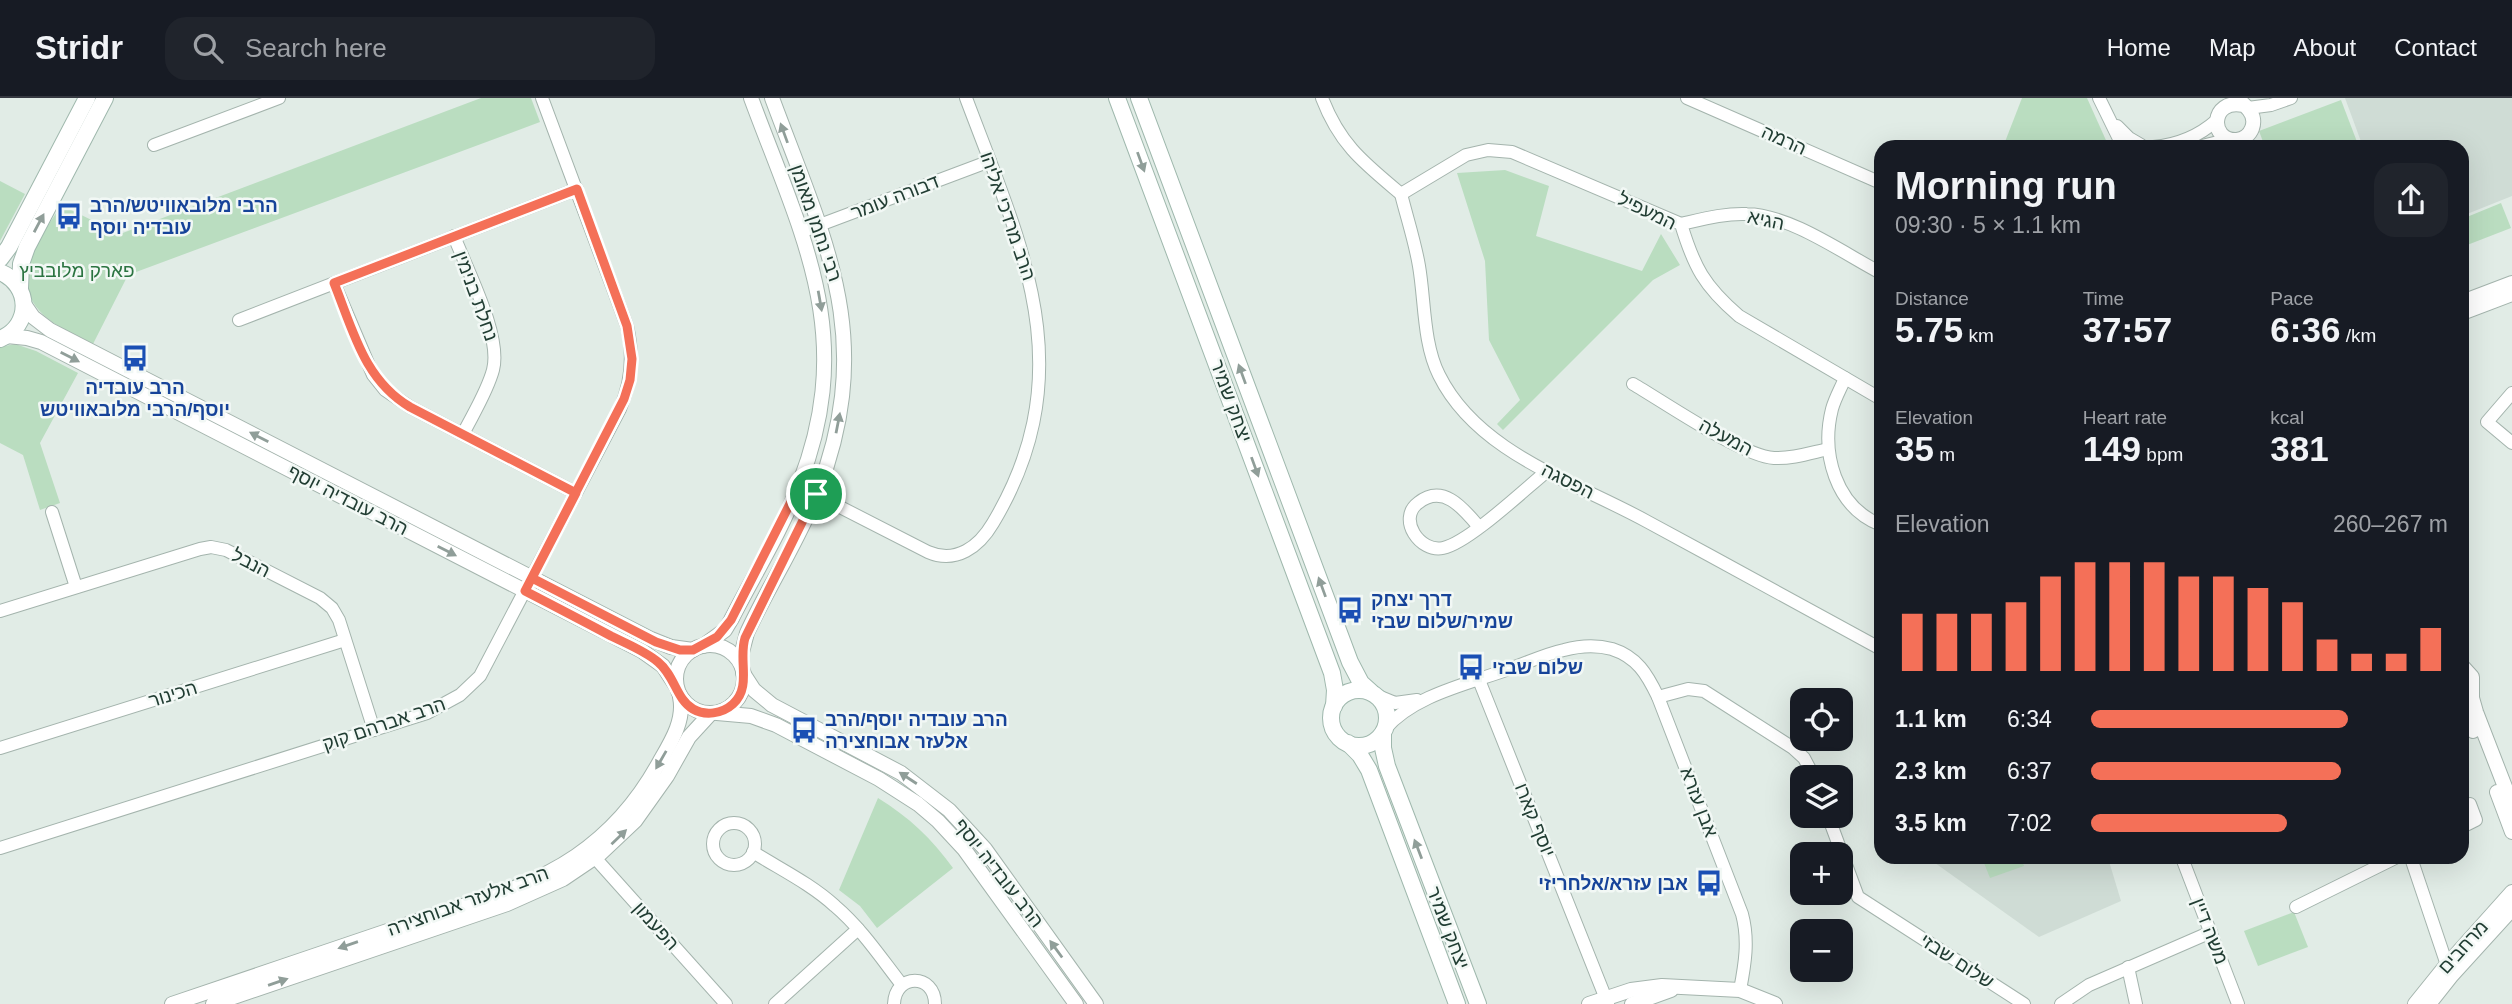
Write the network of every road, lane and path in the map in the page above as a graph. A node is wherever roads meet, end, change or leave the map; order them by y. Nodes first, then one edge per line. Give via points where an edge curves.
1 (87, 98) edge
2 (105, 98) edge
3 (279, 98) edge
4 (542, 98) edge
5 (751, 98) edge
6 (772, 98) edge
7 (967, 98) edge
8 (1117, 98) edge
9 (1139, 98) edge
10 (1322, 98) edge
11 (1687, 98) edge
12 (2099, 98) edge
13 (2285, 100) edge
14 (264, 101) edge
15 (2243, 103) edge
16 (2219, 109) edge
17 (2109, 116) junction
18 (2253, 127) junction
19 (2120, 140) edge
20 (2135, 140) edge
21 (2182, 140) edge
22 (2232, 140) edge
23 (2238, 140) edge
24 (2255, 140) edge
25 (155, 145) dead end
26 (990, 161) junction
27 (1874, 180) edge
28 (577, 189) junction
29 (1401, 194) junction
30 (1681, 224) junction
31 (819, 226) junction
32 (801, 232) junction
33 (454, 236) junction
34 (0, 258) edge
35 (1874, 269) edge
36 (0, 272) edge
37 (334, 283) junction
38 (2512, 283) edge
39 (20, 288) junction
40 (2512, 294) edge
41 (2469, 299) edge
42 (24, 304) junction
43 (2469, 310) edge
44 (239, 320) dead end
45 (3, 338) edge
46 (1845, 378) junction
47 (1633, 384) dead end
48 (2512, 393) edge
49 (1874, 395) edge
50 (463, 434) junction
51 (2512, 443) edge
52 (1828, 449) junction
53 (1546, 472) junction
54 (799, 486) junction
55 (576, 493) junction
56 (816, 494) junction
57 (52, 512) dead end
58 (1874, 522) edge
59 (1479, 527) junction
60 (528, 584) junction
61 (76, 587) junction
62 (0, 611) edge
63 (345, 640) junction
64 (1874, 645) edge
65 (698, 648) junction
66 (743, 670) junction
67 (1479, 680) junction
68 (678, 692) junction
69 (1375, 694) junction
70 (1441, 694) junction
71 (2469, 694) edge
72 (1658, 697) junction
73 (1334, 706) junction
74 (714, 713) junction
75 (2469, 724) edge
76 (374, 730) junction
77 (1384, 731) junction
78 (1348, 743) junction
79 (0, 748) edge
80 (1808, 765) edge
81 (2469, 804) edge
82 (2512, 805) edge
83 (2469, 824) edge
84 (1832, 828) edge
85 (2512, 832) edge
86 (0, 848) edge
87 (753, 852) dead end
88 (591, 853) junction
89 (2184, 864) edge
90 (2383, 864) edge
91 (2413, 864) edge
92 (2512, 892) edge
93 (2296, 907) dead end
94 (2512, 909) edge
95 (858, 929) junction
96 (2211, 932) junction
97 (2447, 965) junction
98 (2127, 967) junction
99 (902, 985) junction
100 (1682, 987) junction
101 (1740, 990) junction
102 (1607, 1001) edge
103 (172, 1004) edge
104 (213, 1004) edge
105 (726, 1004) edge
106 (775, 1004) edge
107 (894, 1004) edge
108 (935, 1004) edge
109 (1076, 1004) edge
110 (1096, 1004) edge
111 (1457, 1004) edge
112 (1478, 1004) edge
113 (1589, 1004) edge
114 (1632, 1004) edge
115 (1775, 1004) edge
116 (2024, 1004) edge
117 (2061, 1004) edge
118 (2136, 1004) edge
119 (2238, 1004) edge
120 (2415, 1004) edge
121 (2429, 1004) edge

1 - 34 main road
39 -> 2 main road via 27,247
3 - 14 street
4 - 28 street, הרב אברהם קוק
5 - 32 street, רבי נחמן מאומן
31 -> 6 street, רבי נחמן מאומן
7 - 26 street, הרב מרדכי אליהו
8 -> 73 main road, יצחק שמיר via 1332,673
69 -> 9 main road, יצחק שמיר via 1361,683 1350,662
10 - 29 street via 1357,158
11 - 27 street, הרמה
12 - 17 street
13 - 15 street
13 - 18 street
14 - 25 street
15 - 16 street
15 - 18 street via 2252,113
16 - 21 street via 2207,128
16 - 22 street via 2220,132
17 - 19 street
17 - 20 street via 2122,133
18 - 23 street
18 - 24 street
26 - 31 street, דבורה עומר
26 - 56 street, הרב מרדכי אליהו via 1027,268 1040,350 1035,419 1022,466 1005,503 980,542 961,554 941,556
28 - 33 street
28 - 55 street, הרב אברהם קוק via 627,326 632,359 624,399
29 - 30 street, המעפיל via 1466,155 1488,150 1513,152
29 - 53 street, הפסגה via 1419,263 1438,372 1451,396 1493,438
30 - 35 street, הגיא via 1747,214 1780,219
30 - 46 street, המעפיל via 1691,256 1719,299 1739,316
31 - 32 street, דבורה עומר
56 -> 31 street, רבי נחמן מאומן via 837,429 845,372 839,292
32 -> 54 street, רבי נחמן מאומן via 820,296 825,371 818,425
33 - 37 street
33 - 50 street, נחלת בנימין via 495,349 491,376
36 - 39 main road
37 - 44 street
37 - 50 street via 381,385 403,403
38 - 41 street
39 - 42 main road
40 - 43 street
42 - 45 main road via 20,324
60 -> 42 street, הרב עובדיה יוסף via 47,328
45 -> 60 street, הרב עובדיה יוסף via 41,342
46 - 49 street, המעפיל
46 - 52 street via 1833,407
47 - 52 street, המעלה via 1749,452 1772,458
48 - 51 street via 2487,422
50 - 55 street
52 - 58 street via 1837,482 1848,500
53 - 59 street
53 - 64 street, הפסגה via 1632,513
54 - 56 street, הרב מרדכי אליהו
54 - 65 street, רבי נחמן מאומן via 725,630
55 - 60 street, הרב אברהם קוק
56 - 66 street, רבי נחמן מאומן via 747,633
57 - 61 street
59 - 59 street via 1448,497 1432,495 1416,503 1409,513 1416,537 1441,550
60 - 65 street, הרב עובדיה יוסף via 656,642 680,650
60 - 68 street, הרב עובדיה יוסף via 647,654 666,669
60 - 76 street, הרב אברהם קוק via 485,668 468,690 436,709
61 - 62 street, הנבל
61 - 63 street, הנבל via 200,549 222,549 325,601 336,613
63 - 76 street, הנבל
63 - 79 street, הכינור
65 - 66 street via 726,650
65 - 68 street via 680,663
66 - 74 street via 737,700
110 -> 66 street, הרב עובדיה יוסף via 985,849 949,810 901,773 772,705 754,690
67 - 70 street
67 - 72 street via 1562,650 1610,648 1631,657
67 - 102 street, יוסף קארו
68 - 74 street via 693,709
68 -> 88 street, הרב אלעזר אבוחצירה via 677,728 656,769
69 - 70 street via 1395,703
69 - 73 main road via 1349,691
69 - 77 main road via 1387,712
70 - 77 street via 1407,709
71 - 82 street
72 - 80 street via 1704,691 1793,748
72 - 101 street, אבן עזרא via 1742,914 1747,950
73 - 78 main road via 1333,728
88 -> 74 street, הרב אלעזר אבוחצירה via 635,821 689,737
74 - 109 street, הרב עובדיה יוסף via 751,716 776,725 879,779 928,813 972,859
75 - 85 street
76 - 86 street, הרב אברהם קוק
77 - 78 main road via 1369,744
112 -> 77 main road, יצחק שמיר via 1387,766
78 - 111 main road, יצחק שמיר via 1367,767
81 - 83 street via 2476,820
84 - 116 street, שלום שבזי via 1858,897
87 - 95 street via 819,892
88 -> 103 street, הרב אלעזר אבוחצירה via 511,889
104 -> 88 street, הרב אלעזר אבוחצירה via 526,897 563,879
88 - 105 street, הפעמון
89 - 96 street, משה דיין
90 - 93 street
91 - 97 street
92 - 97 street, מרחבים
94 - 121 street, מרחבים
95 - 99 street
95 - 106 street
96 - 98 street
96 - 119 street, משה דיין
97 - 120 street, מרחבים
98 - 117 street
98 - 118 street
99 - 107 street
99 - 108 street via 923,982 933,991
100 - 101 street
100 - 102 street via 1648,986
100 - 114 street
101 - 115 street
102 - 113 street

